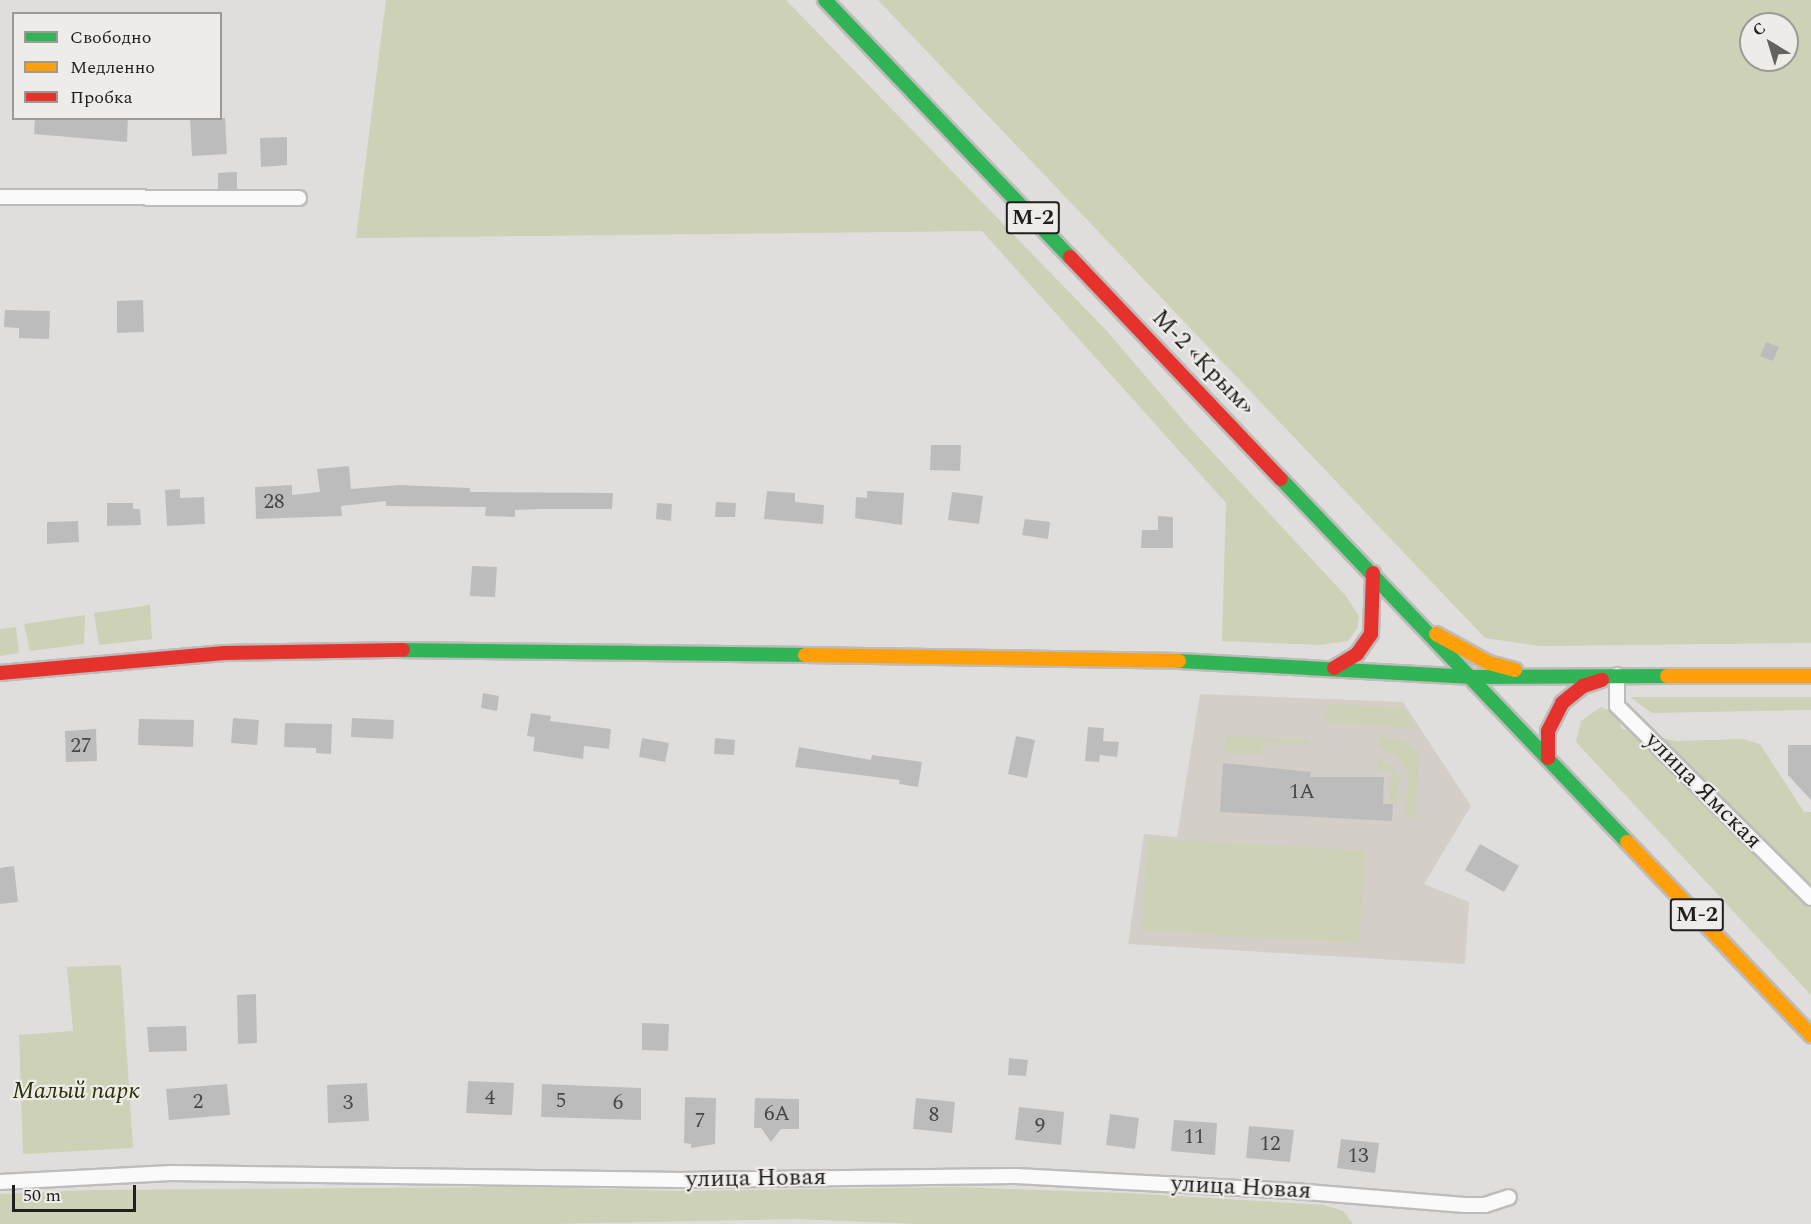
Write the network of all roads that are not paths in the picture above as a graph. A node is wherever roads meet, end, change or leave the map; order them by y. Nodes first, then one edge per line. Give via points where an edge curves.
1 (825, 0) edge
2 (0, 197) edge
3 (299, 198) dead end
4 (1373, 573) junction
5 (1426, 628) junction
6 (1334, 668) junction
7 (0, 673) edge
8 (1617, 675) junction
9 (1538, 676) junction
10 (1811, 676) edge
11 (1473, 677) junction
12 (1548, 758) junction
13 (1811, 898) edge
14 (1811, 1035) edge
15 (0, 1182) edge
16 (1509, 1197) dead end

1 - 4 main road, М-2 «Крым» / М-2
2 - 3 street
4 - 5 main road, М-2 «Крым» / М-2
4 - 6 main road via 1375,609 1370,638 1354,657
5 - 9 main road via 1489,663
5 - 11 main road, М-2 «Крым» / М-2
6 - 7 main road via 757,651 498,649 202,654
6 - 11 main road
8 - 9 main road
8 - 10 main road
8 - 12 main road via 1583,686 1562,703 1548,731
8 - 13 street, улица Ямская via 1617,706
9 - 11 main road
11 - 12 main road, М-2 «Крым» / М-2
12 - 14 main road, М-2
15 - 16 street, улица Новая via 171,1173 681,1180 1016,1176 1464,1205 1485,1205

